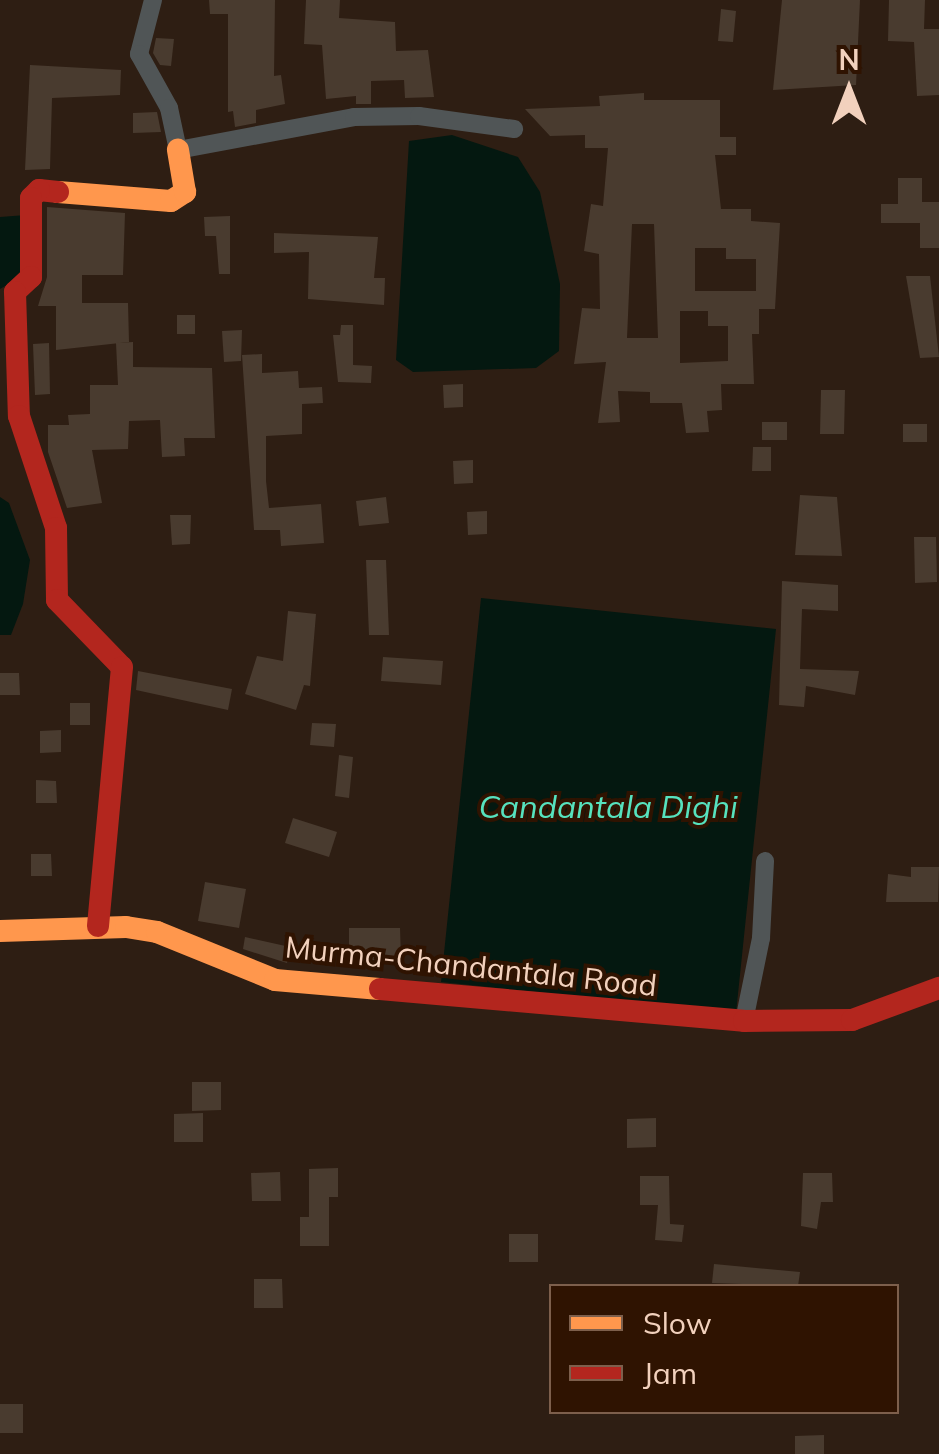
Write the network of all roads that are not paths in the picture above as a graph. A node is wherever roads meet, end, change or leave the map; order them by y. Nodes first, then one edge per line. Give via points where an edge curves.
1 (152, 0) edge
2 (514, 129) dead end
3 (178, 150) junction
4 (765, 861) dead end
5 (98, 926) junction
6 (0, 932) edge
7 (939, 988) edge
8 (744, 1022) junction

1 - 3 street via 139,54 169,108
2 - 3 street via 419,116 354,117
3 - 5 street via 185,192 171,201 39,190 30,198 31,277 15,292 21,430 56,528 57,600 122,667
4 - 8 street via 762,938
5 - 6 street, Murma-Chandantala Road
5 - 8 street, Murma-Chandantala Road via 156,932 275,980
7 - 8 street, Murma-Chandantala Road via 852,1020

